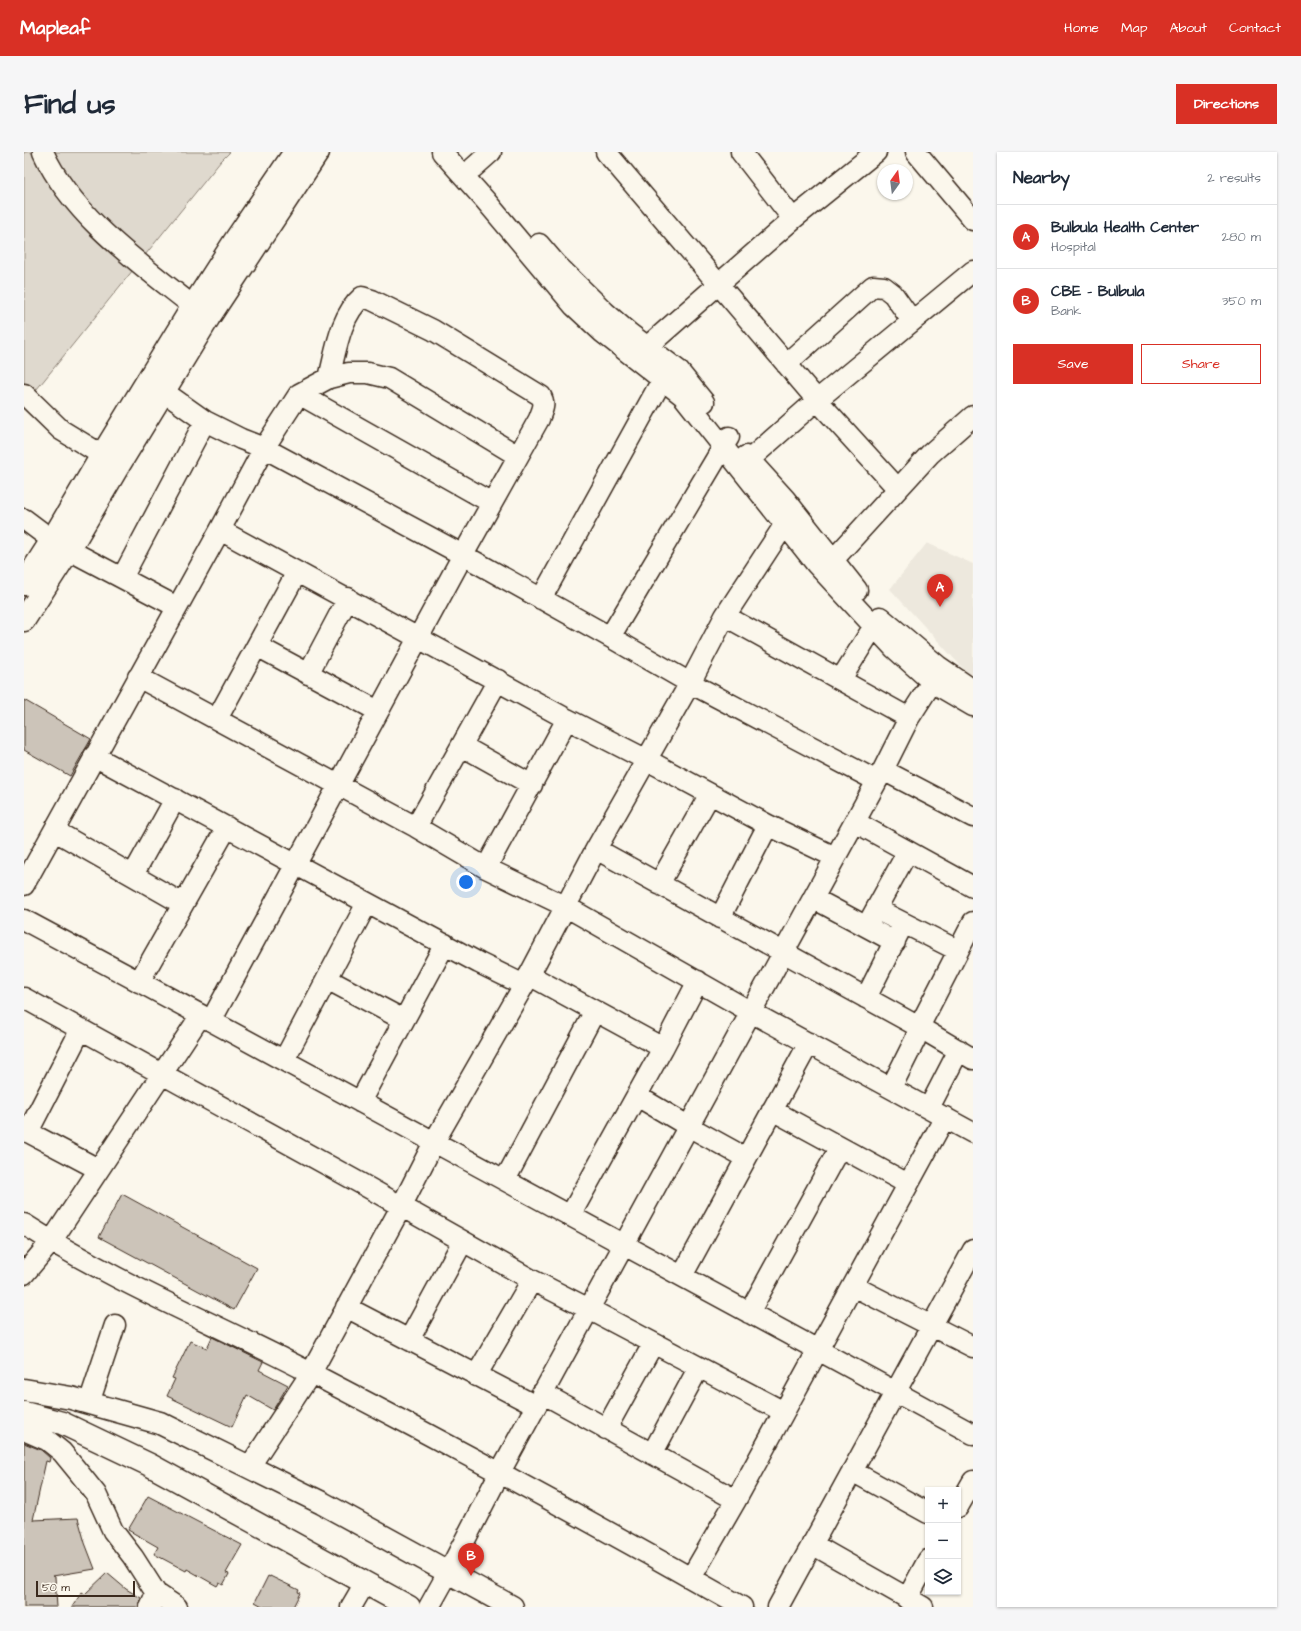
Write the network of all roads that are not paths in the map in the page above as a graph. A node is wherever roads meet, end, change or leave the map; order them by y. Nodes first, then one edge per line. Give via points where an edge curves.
1 (43, 152) edge
2 (295, 152) edge
3 (318, 152) edge
4 (442, 152) edge
5 (459, 152) edge
6 (491, 152) edge
7 (606, 152) edge
8 (741, 152) edge
9 (876, 152) edge
10 (916, 152) edge
11 (473, 168) junction
12 (793, 220) junction
13 (973, 220) edge
14 (973, 271) edge
15 (719, 285) junction
16 (193, 306) junction
17 (912, 321) junction
18 (648, 346) junction
19 (786, 364) junction
20 (329, 378) junction
21 (662, 380) junction
22 (164, 392) junction
23 (24, 394) edge
24 (299, 394) junction
25 (816, 400) junction
26 (973, 416) edge
27 (205, 421) junction
28 (726, 441) junction
29 (264, 448) junction
30 (102, 455) junction
31 (518, 456) junction
32 (750, 460) junction
33 (898, 489) junction
34 (492, 503) junction
35 (24, 519) edge
36 (785, 524) junction
37 (220, 530) junction
38 (61, 545) junction
39 (463, 555) junction
40 (833, 560) junction
41 (297, 572) junction
42 (122, 578) junction
43 (24, 584) edge
44 (348, 598) junction
45 (541, 599) junction
46 (177, 607) junction
47 (725, 616) junction
48 (24, 620) edge
49 (874, 626) junction
50 (419, 637) junction
51 (610, 637) junction
52 (257, 646) junction
53 (308, 674) junction
54 (138, 677) junction
55 (498, 680) junction
56 (841, 680) junction
57 (932, 682) junction
58 (690, 683) junction
59 (973, 690) edge
60 (973, 706) edge
61 (378, 711) junction
62 (909, 718) junction
63 (217, 719) junction
64 (567, 719) junction
65 (462, 746) junction
66 (94, 756) junction
67 (647, 760) junction
68 (880, 776) junction
69 (338, 785) junction
70 (532, 785) junction
71 (710, 794) junction
72 (175, 799) junction
73 (973, 817) edge
74 (855, 822) junction
75 (768, 825) junction
76 (227, 827) junction
77 (416, 827) junction
78 (55, 831) junction
79 (596, 849) junction
80 (908, 852) junction
81 (835, 857) junction
82 (296, 865) junction
83 (486, 868) junction
84 (133, 875) junction
85 (659, 884) junction
86 (24, 885) edge
87 (973, 887) edge
88 (813, 898) junction
89 (367, 902) junction
90 (183, 904) junction
91 (565, 906) junction
92 (876, 909) junction
93 (720, 918) junction
94 (24, 920) edge
95 (973, 922) edge
96 (904, 923) junction
97 (867, 927) junction
98 (895, 942) junction
99 (445, 944) junction
100 (957, 950) junction
101 (783, 953) junction
102 (327, 979) junction
103 (526, 980) junction
104 (698, 981) junction
105 (139, 982) junction
106 (24, 998) edge
107 (866, 998) junction
108 (595, 1011) junction
109 (751, 1012) junction
110 (206, 1018) junction
111 (404, 1020) junction
112 (919, 1027) junction
113 (81, 1029) junction
114 (809, 1044) junction
115 (663, 1048) junction
116 (966, 1055) edge
117 (284, 1060) junction
118 (162, 1074) junction
119 (891, 1088) junction
120 (637, 1096) junction
121 (360, 1102) junction
122 (772, 1110) junction
123 (937, 1113) junction
124 (688, 1126) junction
125 (26, 1131) edge
126 (973, 1133) edge
127 (434, 1142) junction
128 (840, 1147) junction
129 (746, 1158) junction
130 (98, 1169) junction
131 (505, 1180) junction
132 (908, 1184) junction
133 (401, 1207) junction
134 (570, 1216) junction
135 (24, 1224) edge
136 (463, 1241) junction
137 (52, 1242) junction
138 (624, 1245) junction
139 (973, 1250) edge
140 (24, 1274) edge
141 (682, 1276) junction
142 (532, 1280) junction
143 (853, 1286) junction
144 (346, 1307) junction
145 (589, 1309) junction
146 (749, 1313) junction
147 (115, 1325) dead end
148 (932, 1325) junction
149 (409, 1340) junction
150 (653, 1344) junction
151 (973, 1348) edge
152 (818, 1350) junction
153 (699, 1367) junction
154 (311, 1373) junction
155 (476, 1376) junction
156 (24, 1390) edge
157 (895, 1392) junction
158 (539, 1400) junction
159 (88, 1403) junction
160 (24, 1412) edge
161 (784, 1412) junction
162 (606, 1429) junction
163 (24, 1430) edge
164 (973, 1434) edge
165 (652, 1454) junction
166 (250, 1466) junction
167 (500, 1472) junction
168 (852, 1472) junction
169 (973, 1481) edge
170 (736, 1500) junction
171 (961, 1502) edge
172 (925, 1511) edge
173 (812, 1544) junction
174 (925, 1570) edge
175 (448, 1573) junction
176 (691, 1578) junction
177 (365, 1583) junction
178 (153, 1600) edge
179 (915, 1603) edge
180 (177, 1607) edge
181 (351, 1607) edge
182 (409, 1607) edge
183 (429, 1607) edge
184 (512, 1607) edge
185 (742, 1607) edge
186 (778, 1607) edge

1 - 16 street via 66,191 113,242
2 - 16 main road
3 - 22 main road via 209,317
4 - 21 street via 574,306 603,333
5 - 11 street
6 - 11 street
7 - 15 street
8 - 12 street
9 - 12 street
10 - 13 street
11 - 18 street via 556,264 605,312
12 - 15 street
14 - 17 street
15 - 18 street
15 - 19 street
16 - 30 main road
17 - 19 street via 893,294 884,287 873,286
17 - 25 street
18 - 28 street via 678,370
19 - 25 street
20 - 24 street
20 - 31 street via 357,372 389,378
20 - 31 street via 346,320 356,302 362,297 372,300 433,330 541,396 544,406
21 - 28 street via 684,396
21 - 45 street
22 - 27 street
22 - 38 main road via 118,465
23 - 30 street via 61,430
24 - 29 street
24 - 34 street
25 - 32 street
25 - 33 street
26 - 33 street via 930,454
27 - 29 street
27 - 42 street
28 - 32 street
28 - 36 street
28 - 51 street
29 - 37 street
29 - 39 street
30 - 38 main road
31 - 34 street
32 - 40 street via 785,499
33 - 40 street
34 - 39 street
35 - 38 street
36 - 47 street
36 - 49 street via 817,564
37 - 41 street
37 - 46 street
38 - 42 street
38 - 43 main road
38 - 48 main road
39 - 45 street
39 - 50 street
40 - 59 street via 880,617 938,666
41 - 44 street
41 - 52 street
42 - 46 street
44 - 50 street
44 - 53 street
45 - 51 street
46 - 54 street
47 - 56 street
47 - 58 street
49 - 56 street
49 - 57 street
50 - 55 street
50 - 61 street
51 - 58 street
52 - 53 street
52 - 63 street
53 - 61 street
54 - 63 street
54 - 66 street
55 - 64 street
55 - 65 street
56 - 62 street
57 - 60 street
57 - 62 street
58 - 67 street
58 - 68 street
61 - 69 street
62 - 68 street
63 - 69 street
64 - 67 street
64 - 70 street
65 - 70 street
65 - 77 street
66 - 72 street
66 - 78 street
67 - 71 street
67 - 79 street
68 - 73 street
68 - 74 street
69 - 77 street
69 - 82 street
70 - 83 street
71 - 75 street
71 - 85 street
72 - 76 street
72 - 84 street
74 - 80 street
74 - 81 street
75 - 81 street
75 - 93 street
76 - 82 street
76 - 90 street
77 - 83 street
78 - 84 street
78 - 86 street
79 - 85 street
79 - 91 street
80 - 87 street
80 - 92 street
81 - 88 street
82 - 89 street
82 - 110 street
83 - 91 street
84 - 90 street
85 - 93 street
88 - 97 street
88 - 101 street
89 - 99 street
89 - 102 street
90 - 105 street
91 - 103 street
91 - 104 street
92 - 96 street
92 - 97 street
93 - 101 street
94 - 105 street
95 - 100 street
96 - 98 street
96 - 100 street
97 - 98 street
98 - 107 street
99 - 103 street
99 - 111 street
100 - 112 street
101 - 107 street
101 - 109 street
102 - 111 street
102 - 117 street
103 - 108 street
103 - 127 street
104 - 109 street
104 - 115 street
105 - 110 street
106 - 113 street
107 - 112 street
108 - 115 street
108 - 131 street
109 - 114 street
109 - 124 street
110 - 117 street
110 - 118 street
111 - 121 street
112 - 116 street
112 - 119 street
113 - 118 street
113 - 125 street
114 - 119 street
114 - 122 street
115 - 120 street
116 - 123 street
117 - 121 street
118 - 130 street
118 - 133 street
119 - 123 street
120 - 124 street
120 - 134 street
121 - 127 street
122 - 128 street
122 - 129 street
123 - 126 street
123 - 132 street
124 - 129 street
124 - 138 street
125 - 130 street
127 - 131 street
127 - 133 street
128 - 132 street
128 - 146 street
129 - 141 street
130 - 137 street
131 - 134 street
132 - 143 street
133 - 136 street
133 - 144 street
134 - 138 street
135 - 137 street
136 - 142 street
136 - 149 street
137 - 140 street
137 - 154 street via 111,1276
138 - 141 street
138 - 145 street
139 - 148 street
141 - 146 street
142 - 145 street
142 - 155 street
143 - 148 street
143 - 152 street
144 - 149 street
144 - 154 street
145 - 150 street
145 - 158 street
146 - 152 street
147 - 159 street
148 - 151 street
148 - 157 street
149 - 155 street
150 - 153 street
150 - 162 street
152 - 157 street
152 - 161 street
153 - 161 street
153 - 165 street
154 - 166 street
154 - 167 street
155 - 158 street
156 - 159 main road
157 - 164 street
157 - 168 street
158 - 162 street
158 - 167 street
159 - 166 main road via 160,1423
160 - 177 main road via 62,1423 150,1465
161 - 170 street
162 - 165 street
163 - 178 street via 47,1440 62,1452 96,1494 113,1531 133,1557
165 - 170 street
166 - 175 main road
167 - 175 street
167 - 176 street
168 - 172 street
168 - 173 street
169 - 171 street
170 - 176 street
173 - 179 street
173 - 186 street
174 - 179 street
175 - 183 street
175 - 184 main road
176 - 185 street
177 - 181 street
177 - 182 main road
178 - 180 street

